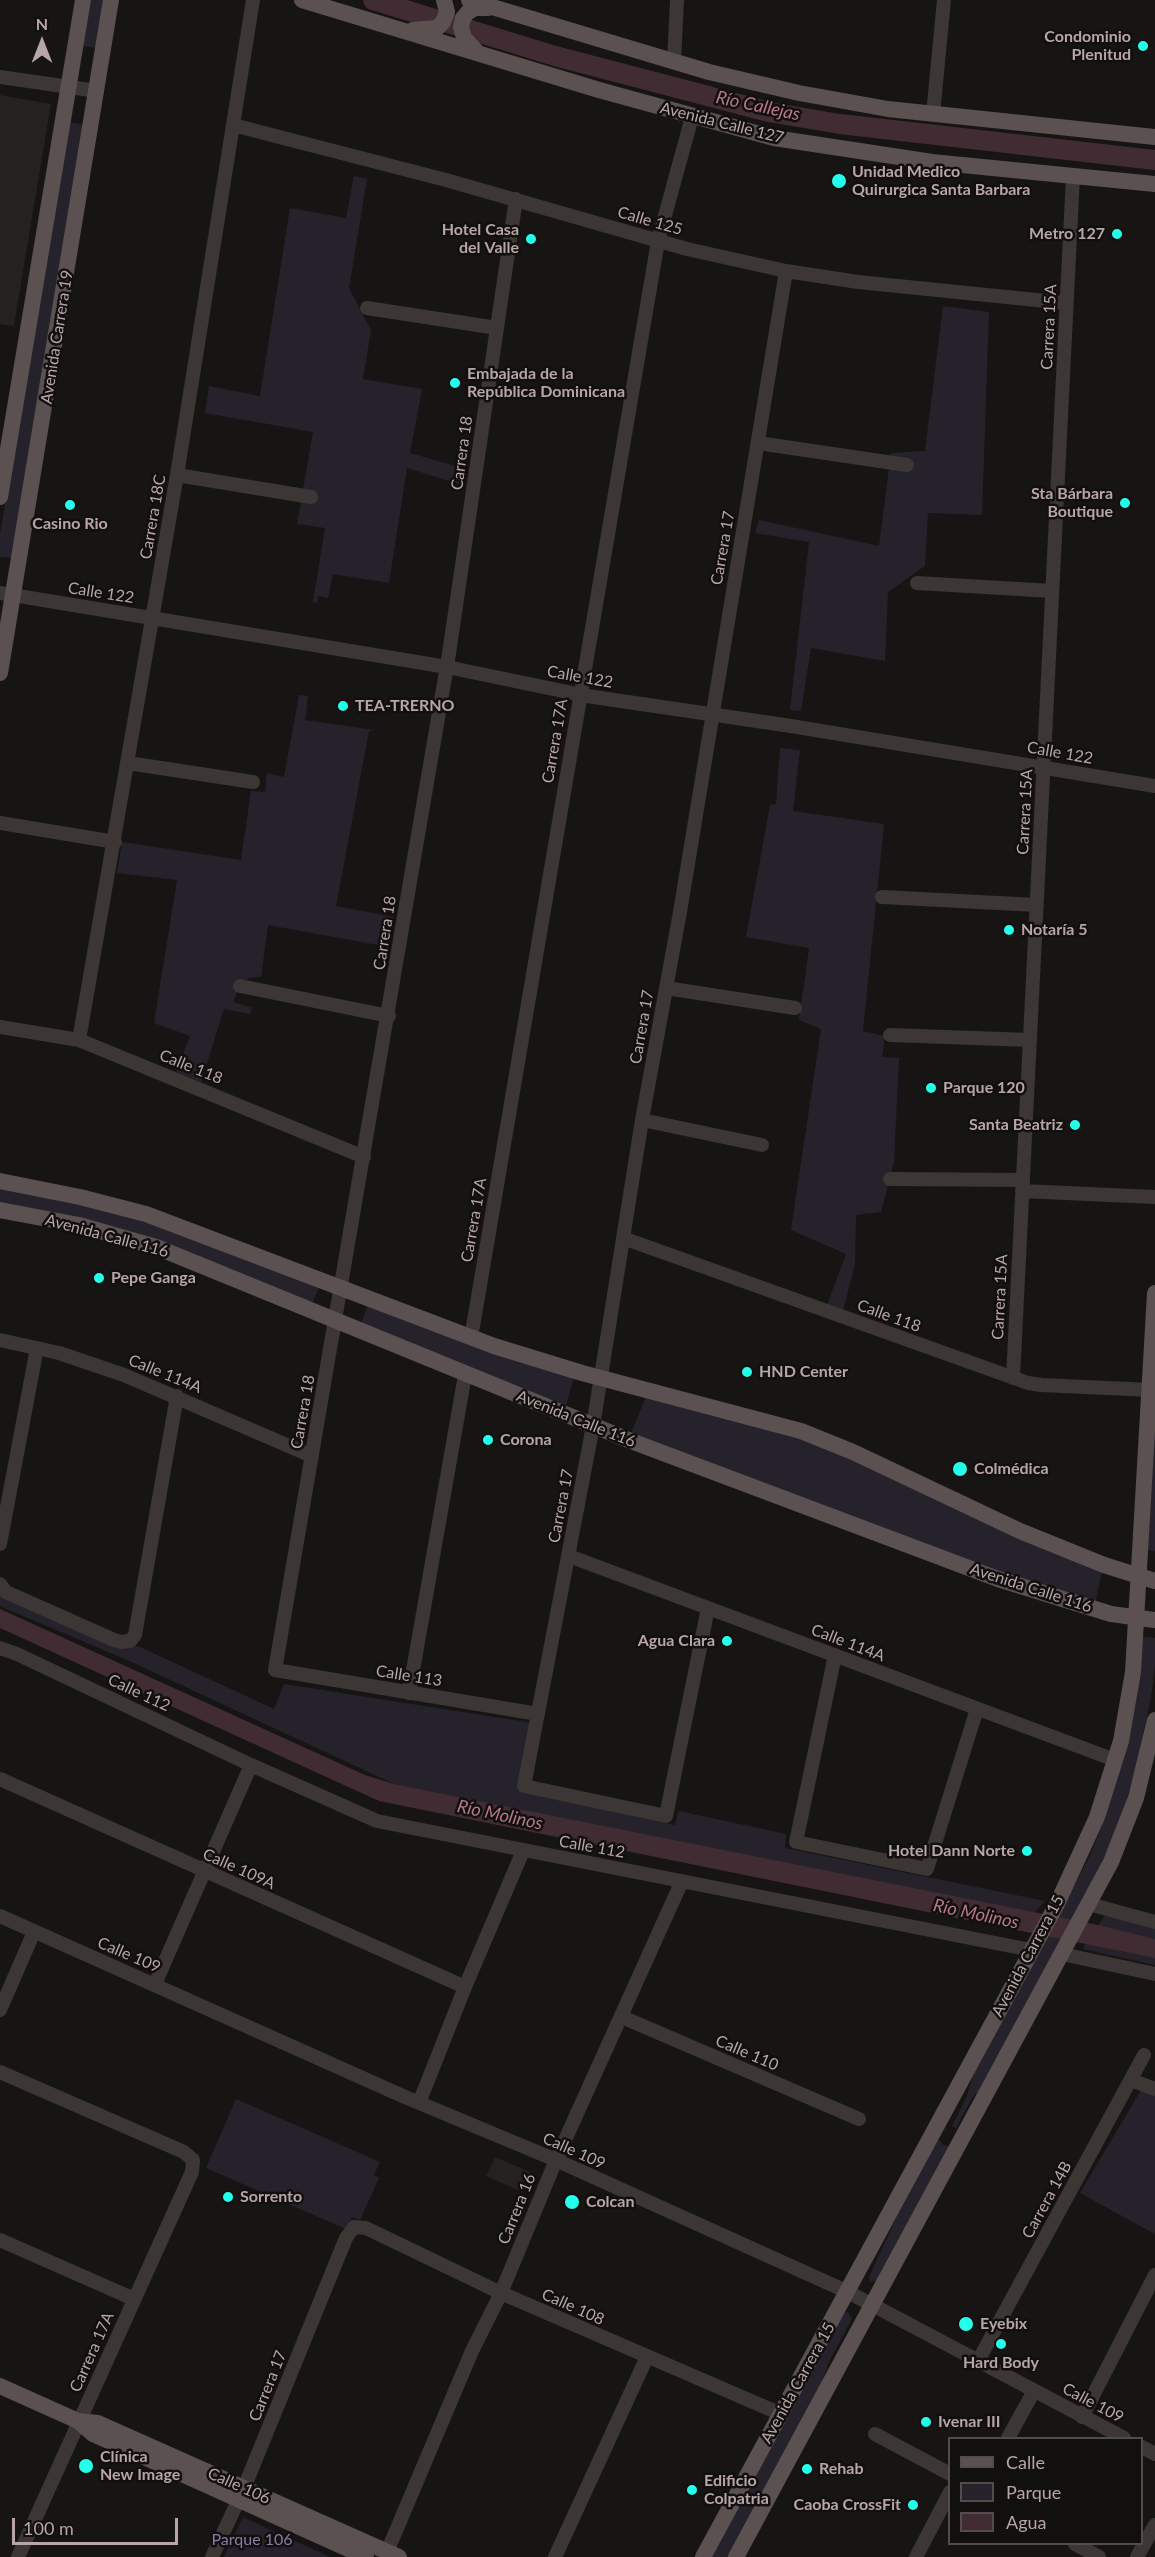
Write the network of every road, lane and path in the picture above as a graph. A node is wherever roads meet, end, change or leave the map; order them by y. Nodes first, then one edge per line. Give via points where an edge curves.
1 (83, 0) edge
2 (111, 0) edge
3 (253, 0) edge
4 (302, 0) edge
5 (444, 0) edge
6 (677, 0) edge
7 (944, 0) edge
8 (472, 4) edge
9 (394, 28) junction
10 (478, 54) junction
11 (674, 62) junction
12 (0, 77) edge
13 (69, 87) junction
14 (97, 92) junction
15 (933, 114) junction
16 (692, 117) junction
17 (233, 125) junction
18 (1155, 137) edge
19 (1072, 176) junction
20 (1155, 184) edge
21 (516, 199) junction
22 (658, 241) junction
23 (786, 272) junction
24 (1066, 303) junction
25 (367, 308) dead end
26 (497, 327) junction
27 (758, 443) junction
28 (907, 465) dead end
29 (177, 475) junction
30 (0, 497) edge
31 (311, 497) dead end
32 (917, 583) dead end
33 (1052, 591) junction
34 (7, 594) edge
35 (152, 618) junction
36 (447, 667) junction
37 (0, 673) edge
38 (580, 694) junction
39 (711, 716) junction
40 (128, 763) junction
41 (1043, 767) junction
42 (253, 782) dead end
43 (1155, 786) edge
44 (0, 823) edge
45 (115, 842) junction
46 (882, 897) dead end
47 (1037, 905) junction
48 (240, 986) dead end
49 (666, 988) junction
50 (795, 1008) dead end
51 (388, 1016) junction
52 (0, 1027) edge
53 (890, 1035) dead end
54 (79, 1040) junction
55 (1030, 1040) junction
56 (642, 1120) junction
57 (762, 1145) dead end
58 (364, 1157) junction
59 (891, 1179) dead end
60 (0, 1181) edge
61 (1022, 1186) junction
62 (1155, 1197) edge
63 (0, 1210) edge
64 (623, 1238) junction
65 (342, 1287) junction
66 (1155, 1293) edge
67 (336, 1321) junction
68 (471, 1338) junction
69 (0, 1341) edge
70 (37, 1348) junction
71 (465, 1375) junction
72 (601, 1378) junction
73 (1013, 1378) junction
74 (1151, 1390) junction
75 (177, 1396) junction
76 (593, 1426) junction
77 (312, 1456) junction
78 (0, 1544) edge
79 (568, 1556) junction
80 (1147, 1579) edge
81 (0, 1584) edge
82 (708, 1608) junction
83 (1137, 1618) junction
84 (1155, 1620) edge
85 (0, 1648) edge
86 (835, 1655) junction
87 (275, 1671) joint
88 (409, 1693) junction
89 (977, 1709) junction
90 (538, 1714) junction
91 (1155, 1720) edge
92 (1115, 1760) junction
93 (251, 1765) junction
94 (0, 1779) edge
95 (523, 1851) junction
96 (203, 1871) junction
97 (682, 1881) junction
98 (1087, 1907) junction
99 (0, 1916) edge
100 (1155, 1922) edge
101 (34, 1932) junction
102 (1035, 1944) junction
103 (1064, 1949) junction
104 (1155, 1974) edge
105 (155, 1984) junction
106 (465, 1987) junction
107 (0, 2010) edge
108 (622, 2017) junction
109 (1144, 2055) dead end
110 (0, 2072) edge
111 (964, 2075) junction
112 (1131, 2080) junction
113 (989, 2088) junction
114 (1155, 2089) edge
115 (419, 2103) junction
116 (859, 2119) dead end
117 (556, 2160) junction
118 (354, 2227) joint
119 (0, 2240) edge
120 (1155, 2275) edge
121 (848, 2292) junction
122 (501, 2293) junction
123 (134, 2299) junction
124 (872, 2304) junction
125 (647, 2357) junction
126 (978, 2361) junction
127 (0, 2386) edge
128 (1034, 2391) junction
129 (781, 2414) junction
130 (1082, 2417) junction
131 (78, 2421) junction
132 (875, 2434) dead end
133 (1009, 2437) edge
134 (1120, 2437) edge
135 (948, 2473) edge
136 (241, 2494) junction
137 (948, 2496) edge
138 (1155, 2525) edge
139 (1077, 2545) edge
140 (393, 2554) edge
141 (1094, 2556) edge
142 (18, 2557) edge
143 (212, 2557) edge
144 (366, 2557) edge
145 (555, 2557) edge
146 (703, 2557) edge
147 (736, 2557) edge
148 (916, 2557) edge
149 (1137, 2557) edge

1 - 13 main road, Avenida Carrera 19
2 - 14 main road, Avenida Carrera 19
3 - 17 street, Carrera 18C
4 - 9 main road, Avenida Calle 127
5 - 9 main road via 447,12 437,28
6 - 11 street
7 - 15 street
8 - 10 main road via 461,27 464,38
8 - 11 main road
9 - 10 main road, Avenida Calle 127
10 - 16 main road, Avenida Calle 127
11 - 15 main road via 799,93
12 - 13 street
13 - 14 street
13 - 30 main road, Avenida Carrera 19
14 - 34 main road, Avenida Carrera 19
15 - 18 main road
16 - 19 main road, Avenida Calle 127 via 774,138 880,155
16 - 22 street, Carrera 17A
17 - 21 street, Calle 125
17 - 29 street, Carrera 18C
19 - 20 main road, Avenida Calle 127
19 - 24 street, Carrera 15A
21 - 22 street, Calle 125
21 - 26 street, Carrera 18
22 - 23 street, Calle 125
22 - 38 street, Carrera 17A
23 - 24 street, Calle 125
23 - 27 street, Carrera 17
24 - 33 street, Carrera 15A
25 - 26 street
26 - 36 street, Carrera 18
27 - 28 street
27 - 39 street, Carrera 17
29 - 31 street
29 - 35 street, Carrera 18C
32 - 33 street
33 - 41 street, Carrera 15A
34 - 35 street, Calle 122
34 - 37 main road, Avenida Carrera 19
35 - 36 street, Calle 122
35 - 40 street, Carrera 18C
36 - 38 street, Calle 122
36 - 51 street, Carrera 18
38 - 39 street, Calle 122
38 - 68 street, Carrera 17A
39 - 41 street, Calle 122
39 - 49 street, Carrera 17
40 - 42 street
40 - 45 street, Carrera 18C
41 - 43 street, Calle 122
41 - 47 street, Carrera 15A
44 - 45 street
45 - 54 street, Carrera 18C
46 - 47 street
47 - 55 street, Carrera 15A
48 - 51 street
49 - 50 street
49 - 56 street, Carrera 17
51 - 58 street, Carrera 18
52 - 54 street, Calle 118
53 - 55 street
54 - 58 street, Calle 118
55 - 61 street, Carrera 15A
56 - 57 street
56 - 64 street, Carrera 17
58 - 65 street, Carrera 18
59 - 61 street
60 - 65 main road, Avenida Calle 116 via 146,1214
61 - 62 street
61 - 73 street, Carrera 15A
63 - 67 main road, Avenida Calle 116 via 79,1225 156,1247
64 - 72 street, Carrera 17
64 - 73 street, Calle 118
65 - 67 street, Carrera 18
65 - 68 main road, Avenida Calle 116
66 - 74 main road, Avenida Carrera 15
67 - 71 main road, Avenida Calle 116
67 - 77 street, Carrera 18
68 - 72 main road, Avenida Calle 116
69 - 70 street, Calle 114A
70 - 75 street, Calle 114A via 95,1364
70 - 78 street
71 - 76 main road, Avenida Calle 116
71 - 88 street
72 - 76 street, Carrera 17
72 - 80 main road, Avenida Calle 116 via 821,1438 1020,1530
73 - 74 street, Calle 118 via 1041,1385
74 - 80 main road, Avenida Carrera 15
75 - 77 street, Calle 114A
75 - 81 street via 137,1628 130,1641 114,1640 6,1592
76 - 79 street, Carrera 17
76 - 83 main road, Avenida Calle 116 via 998,1579 1111,1614
77 - 87 street, Carrera 18
79 - 82 street, Calle 114A
79 - 90 street, Carrera 17
80 - 83 main road, Avenida Carrera 15
82 - 86 street, Calle 114A
82 - 90 street, Carrera 17 via 666,1816 524,1786
83 - 84 main road, Avenida Calle 116
83 - 92 main road, Avenida Carrera 15 via 1130,1694
85 - 93 street, Calle 112
86 - 89 street, Calle 114A
86 - 89 street via 796,1842 927,1869
87 - 88 street, Calle 113
88 - 90 street, Calle 113
89 - 92 street, Calle 114A
91 - 98 main road, Avenida Carrera 15 via 1130,1818
92 - 102 main road, Avenida Carrera 15 via 1097,1817
93 - 95 street, Calle 112 via 377,1821
93 - 96 street
94 - 96 street, Calle 109A
95 - 97 street, Calle 112
95 - 106 street
96 - 105 street
96 - 106 street, Calle 109A
97 - 102 street, Calle 112
97 - 108 street, Carrera 16
98 - 100 street
98 - 103 main road, Avenida Carrera 15
99 - 101 street, Calle 109
101 - 105 street, Calle 109
101 - 107 street
102 - 111 main road, Avenida Carrera 15
103 - 104 street
103 - 113 main road, Avenida Carrera 15
105 - 115 street, Calle 109
106 - 115 street
108 - 116 street, Calle 110
108 - 117 street, Carrera 16
109 - 112 street, Carrera 14B
110 - 123 street, Carrera 17A via 184,2152 193,2160 192,2172
111 - 113 main road via 959,2098 942,2130 945,2138 956,2137 973,2105
111 - 121 main road, Avenida Carrera 15
112 - 114 street
112 - 126 street, Carrera 14B
113 - 124 main road, Avenida Carrera 15
115 - 117 street, Calle 109
117 - 121 street, Calle 109
117 - 122 street, Carrera 16
118 - 122 street, Calle 108 via 366,2228
118 - 136 street, Carrera 17 via 346,2238
119 - 123 street
120 - 130 street
121 - 124 street, Calle 109
121 - 129 main road, Avenida Carrera 15
122 - 125 street, Calle 108
122 - 140 street, Carrera 16 via 472,2351
123 - 131 street, Carrera 17A
124 - 126 street, Calle 109
124 - 147 main road, Avenida Carrera 15
125 - 129 street, Calle 108
125 - 145 street
126 - 128 street, Calle 109
127 - 131 main road, Calle 106
128 - 130 street, Calle 109
128 - 133 street
129 - 146 main road, Avenida Carrera 15
130 - 134 street, Calle 109
131 - 136 main road, Calle 106 via 93,2434
131 - 142 street, Carrera 17A
132 - 135 street
136 - 140 main road, Calle 106
136 - 143 street, Carrera 17
136 - 144 main road, Calle 106
137 - 148 street
138 - 149 street
139 - 141 street

